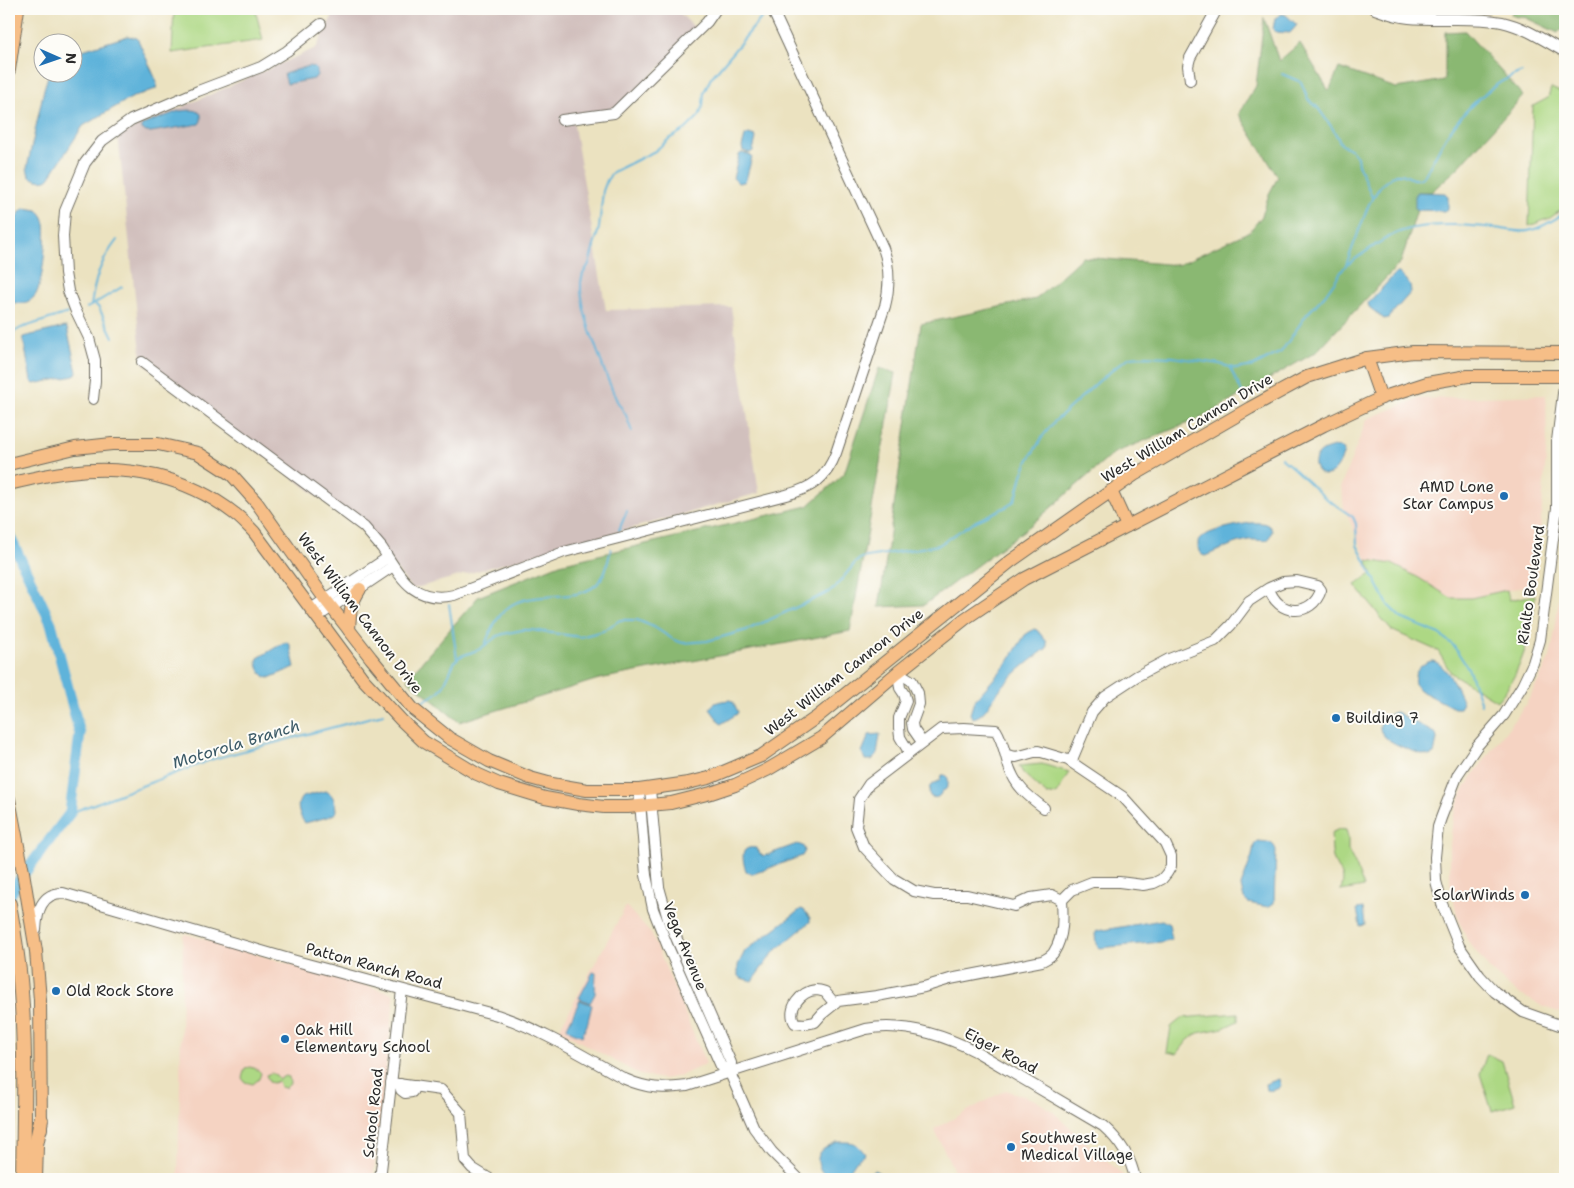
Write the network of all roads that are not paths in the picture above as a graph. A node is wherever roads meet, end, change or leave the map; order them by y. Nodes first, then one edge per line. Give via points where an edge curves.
1 (18, 9) edge
2 (716, 9) edge
3 (772, 9) edge
4 (1217, 9) edge
5 (1375, 9) edge
6 (321, 24) dead end
7 (1565, 52) edge
8 (9, 70) edge
9 (1190, 80) dead end
10 (562, 120) dead end
11 (1565, 353) edge
12 (1368, 358) junction
13 (142, 362) dead end
14 (1565, 377) edge
15 (1381, 398) junction
16 (93, 399) dead end
17 (9, 464) edge
18 (9, 484) edge
19 (1565, 487) edge
20 (1111, 491) junction
21 (1557, 508) junction
22 (1127, 526) junction
23 (390, 562) junction
24 (1270, 588) junction
25 (360, 589) junction
26 (328, 603) junction
27 (314, 612) junction
28 (349, 630) junction
29 (890, 659) junction
30 (898, 672) junction
31 (453, 740) junction
32 (922, 742) junction
33 (909, 752) junction
34 (442, 754) junction
35 (1006, 755) junction
36 (1071, 762) junction
37 (644, 790) junction
38 (9, 799) edge
39 (646, 805) junction
40 (1044, 808) dead end
41 (1062, 900) junction
42 (9, 904) edge
43 (35, 946) junction
44 (402, 990) junction
45 (835, 1004) dead end
46 (1565, 1027) edge
47 (730, 1073) junction
48 (395, 1084) junction
49 (41, 1120) junction
50 (22, 1179) edge
51 (35, 1179) edge
52 (42, 1179) edge
53 (380, 1179) edge
54 (490, 1179) edge
55 (799, 1179) edge
56 (1135, 1179) edge

1 - 8 main road
2 - 10 street via 707,22 614,113
3 - 23 street via 883,248 888,272 885,306 828,470 812,485 797,492 564,552 448,596 427,595 412,589
4 - 9 street via 1190,58
5 - 7 street via 1409,18 1503,22 1526,30
6 - 16 street via 261,67 131,120 102,141 85,163 65,211 63,236 68,291 95,360
11 - 12 main road, West William Cannon Drive via 1437,351
12 - 15 main road
12 - 20 main road, West William Cannon Drive via 1308,377
13 - 23 street via 364,528
14 - 15 main road via 1468,376 1427,383
14 - 21 street, Rialto Boulevard via 1558,440
15 - 22 main road
17 - 26 main road, West William Cannon Drive via 75,448 112,444 158,444 198,453 232,475 257,503
18 - 27 main road via 70,472 100,470 168,478 220,502 237,515 254,532
19 - 21 street, Rialto Boulevard
20 - 22 main road
20 - 29 main road, West William Cannon Drive via 1011,561
21 - 46 street, Rialto Boulevard via 1540,640 1533,663 1504,715 1458,774 1438,827 1435,857 1436,881 1442,904 1459,946 1480,976 1495,992 1523,1012
22 - 30 main road via 994,598
23 - 25 street
23 - 26 street
24 - 24 street via 1283,582 1297,581 1318,586 1321,590 1310,607 1296,610 1280,606 1272,597
24 - 36 street via 1249,601 1215,641 1169,659 1104,697 1092,712
25 - 26 street
25 - 28 main road via 352,602
26 - 27 street
26 - 28 main road, West William Cannon Drive
27 - 34 main road via 363,679 424,742
28 - 31 main road, West William Cannon Drive via 413,709
29 - 30 main road
29 - 37 main road, West William Cannon Drive via 817,718 761,756 709,778
30 - 32 street via 912,681 918,694 919,704 912,724
30 - 33 street via 906,701 899,718 900,737
30 - 39 main road via 821,738 767,770 711,794
31 - 34 main road
31 - 37 main road, West William Cannon Drive via 489,761 552,784 587,790
32 - 33 street
32 - 35 street via 941,729 996,730
33 - 41 street via 869,784 859,799 857,813 856,827 864,846 894,878 914,891 967,895 1014,906 1031,898 1052,895
34 - 39 main road via 499,784 545,798 591,806
35 - 36 street via 1016,757 1038,752
35 - 40 street via 1023,792
36 - 41 street via 1123,797 1165,843 1171,856 1171,866 1168,873 1154,883 1092,882 1072,890
37 - 39 street, Vega Avenue
38 - 43 main road
39 - 47 street, Vega Avenue via 649,894 656,921 721,1066
41 - 45 street via 1061,937 1054,953 1042,962
42 - 50 highway via 21,992
43 - 44 street, Patton Ranch Road via 37,919 43,901 50,895 63,893
43 - 49 main road via 40,1000
44 - 47 street, Patton Ranch Road via 521,1023 646,1087 686,1086
44 - 48 street, School Road
47 - 55 street, Vega Avenue via 754,1128
47 - 56 street, Eiger Road via 866,1030 887,1026 915,1029 977,1052 1103,1126 1127,1154
48 - 53 street, School Road
48 - 54 street via 441,1090 461,1114 465,1160
49 - 51 highway
49 - 52 main road

